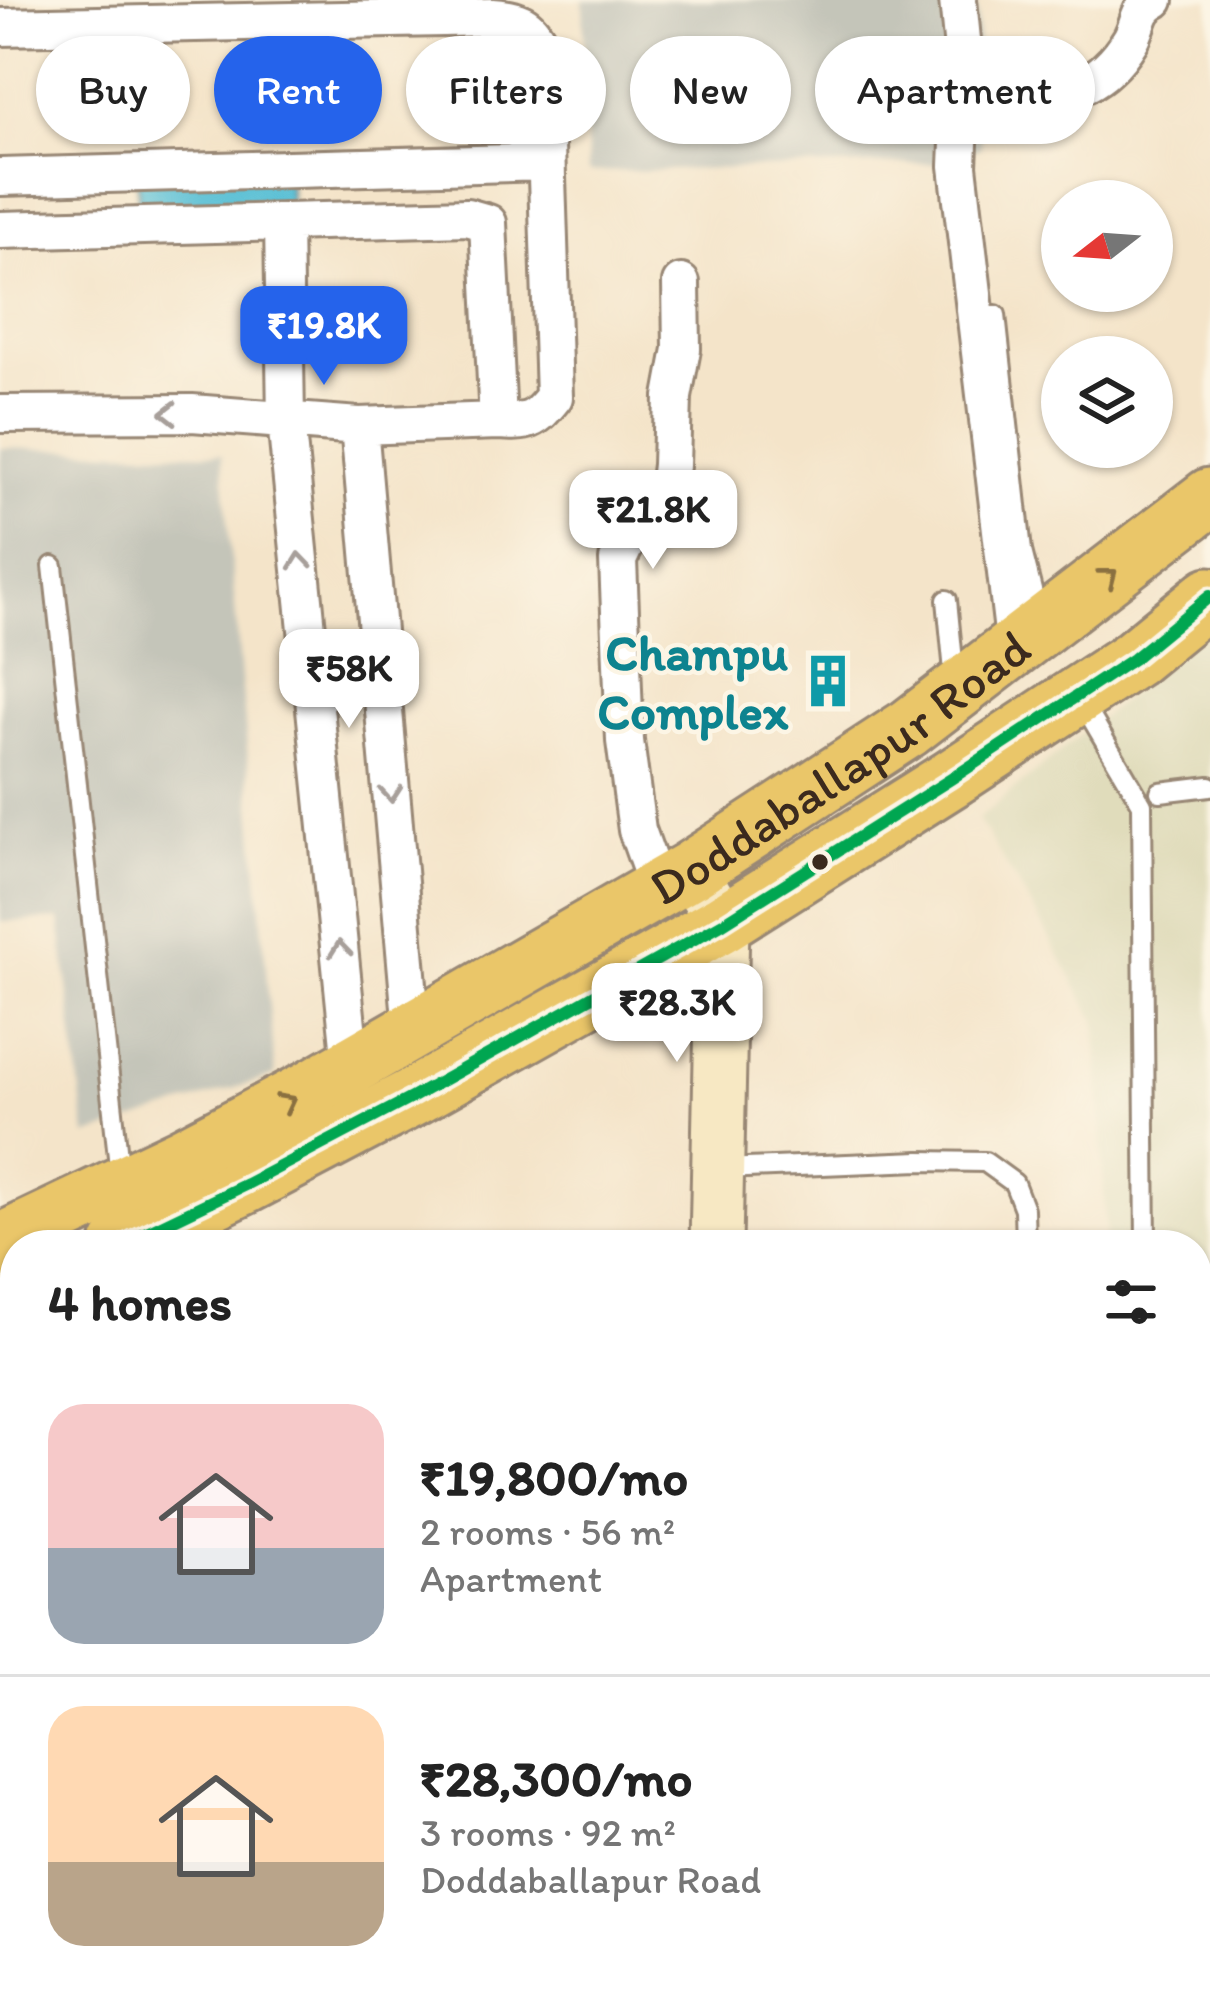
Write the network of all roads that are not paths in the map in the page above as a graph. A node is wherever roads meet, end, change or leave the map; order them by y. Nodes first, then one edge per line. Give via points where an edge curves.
1 (958, 0) edge
2 (1155, 0) edge
3 (0, 27) edge
4 (962, 36) edge
5 (1095, 78) edge
6 (959, 144) edge
7 (546, 162) junction
8 (0, 177) edge
9 (283, 222) junction
10 (0, 230) edge
11 (681, 283) dead end
12 (996, 315) dead end
13 (0, 414) edge
14 (498, 421) junction
15 (286, 422) junction
16 (358, 426) junction
17 (1210, 497) edge
18 (53, 566) dead end
19 (1210, 596) edge
20 (947, 600) dead end
21 (1028, 639) junction
22 (956, 693) junction
23 (1078, 695) junction
24 (1210, 786) edge
25 (1160, 792) dead end
26 (675, 880) junction
27 (723, 923) junction
28 (412, 1030) junction
29 (352, 1066) junction
30 (718, 1169) junction
31 (121, 1185) junction
32 (27, 1230) edge
33 (151, 1230) edge
34 (716, 1230) edge
35 (1025, 1230) edge
36 (1146, 1230) edge

1 - 4 street
2 - 5 street
3 - 7 street via 513,19 534,31 543,51
6 - 21 street
7 - 8 street
7 - 14 street via 554,397 525,423
9 - 10 street
9 - 14 street via 488,224
9 - 15 street
11 - 26 street via 666,507 627,541 618,560 637,830
12 - 21 lane
15 -> 13 street via 191,413
14 - 16 street
15 - 16 street
29 -> 15 street
16 -> 28 street
21 -> 17 main road, Doddaballapur Road
18 - 31 lane
19 - 23 main road, Doddaballapur Road
20 - 22 lane
21 - 22 main road, Doddaballapur Road
22 - 26 main road, Doddaballapur Road
23 - 27 main road, Doddaballapur Road
23 - 36 lane via 1142,804
24 - 25 lane
26 - 27 street
26 - 28 main road, Doddaballapur Road
27 - 30 street
27 - 33 main road, Doddaballapur Road via 392,1108
28 - 29 main road, Doddaballapur Road
31 -> 29 main road, Doddaballapur Road
30 - 34 street
30 - 35 lane via 985,1162 1014,1183
31 - 32 main road, Doddaballapur Road

